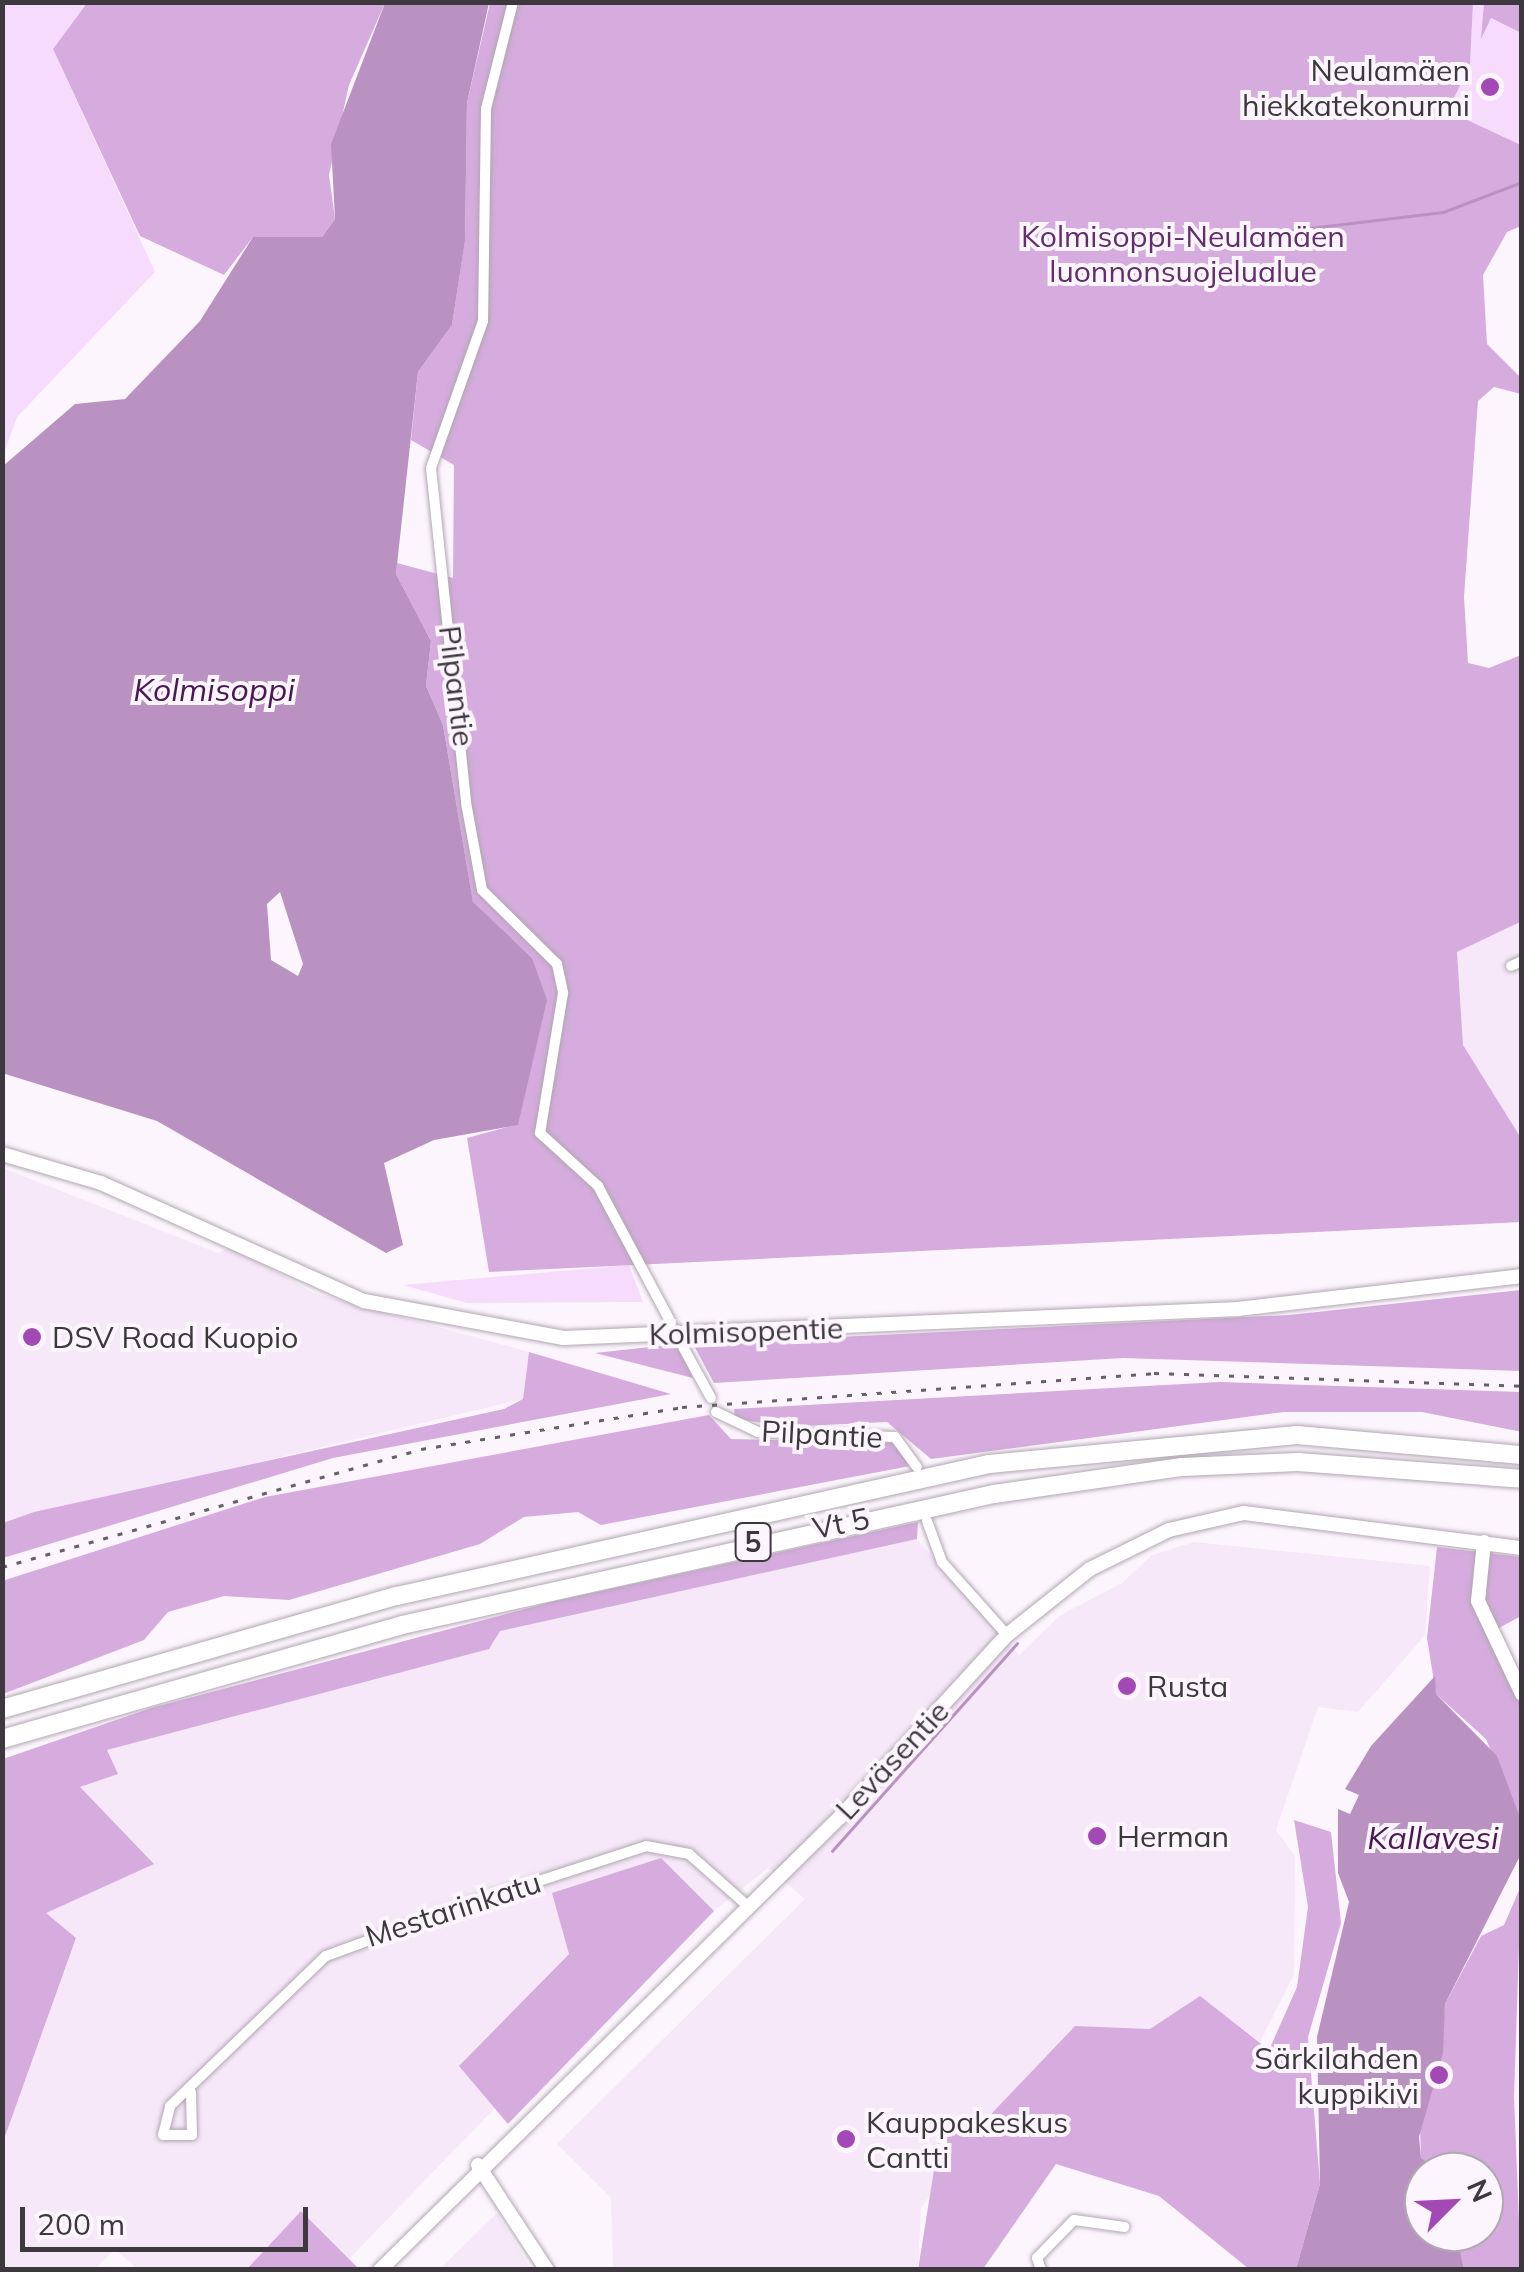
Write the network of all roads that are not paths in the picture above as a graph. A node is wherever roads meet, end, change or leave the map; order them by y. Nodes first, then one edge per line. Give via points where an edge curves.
1 (512, 2) edge
2 (2, 1154) edge
3 (1522, 1276) edge
4 (671, 1323) dead end
5 (683, 1347) dead end
6 (711, 1398) dead end
7 (716, 1412) dead end
8 (1522, 1455) edge
9 (917, 1467) dead end
10 (1522, 1480) edge
11 (927, 1522) dead end
12 (1484, 1542) junction
13 (1522, 1548) edge
14 (1007, 1635) junction
15 (1519, 1685) edge
16 (2, 1710) edge
17 (2, 1738) edge
18 (749, 1907) junction
19 (192, 2092) junction
20 (478, 2165) junction
21 (1125, 2228) dead end
22 (380, 2270) edge
23 (548, 2270) edge
24 (1041, 2270) edge

1 - 4 street, Pilpantie via 486,109 483,320 431,468 467,808 482,890 557,964 563,994 540,1133 598,1186
2 - 3 main road, Kolmisopentie via 101,1182 364,1300 564,1338 1238,1309
5 - 6 street
7 - 9 street, Pilpantie via 758,1432 895,1437
8 - 16 highway, Vt 5 / 5 via 1297,1435 990,1464 397,1596
10 - 17 highway, Vt 5 / 5 via 1298,1462 994,1494 402,1626
11 - 14 street via 942,1562
12 - 13 main road, Leväsentie
12 - 14 main road, Leväsentie via 1327,1517 1220,1516 1114,1555
12 - 15 main road via 1478,1601
14 - 18 main road, Leväsentie
18 - 19 street, Mestarinkatu via 688,1854 646,1846 468,1904 326,1956
18 - 20 main road, Leväsentie
19 - 19 street, Mestarinkatu via 162,2117 164,2135 192,2134
20 - 22 main road, Leväsentie
20 - 23 main road
21 - 24 street via 1074,2220 1037,2258

